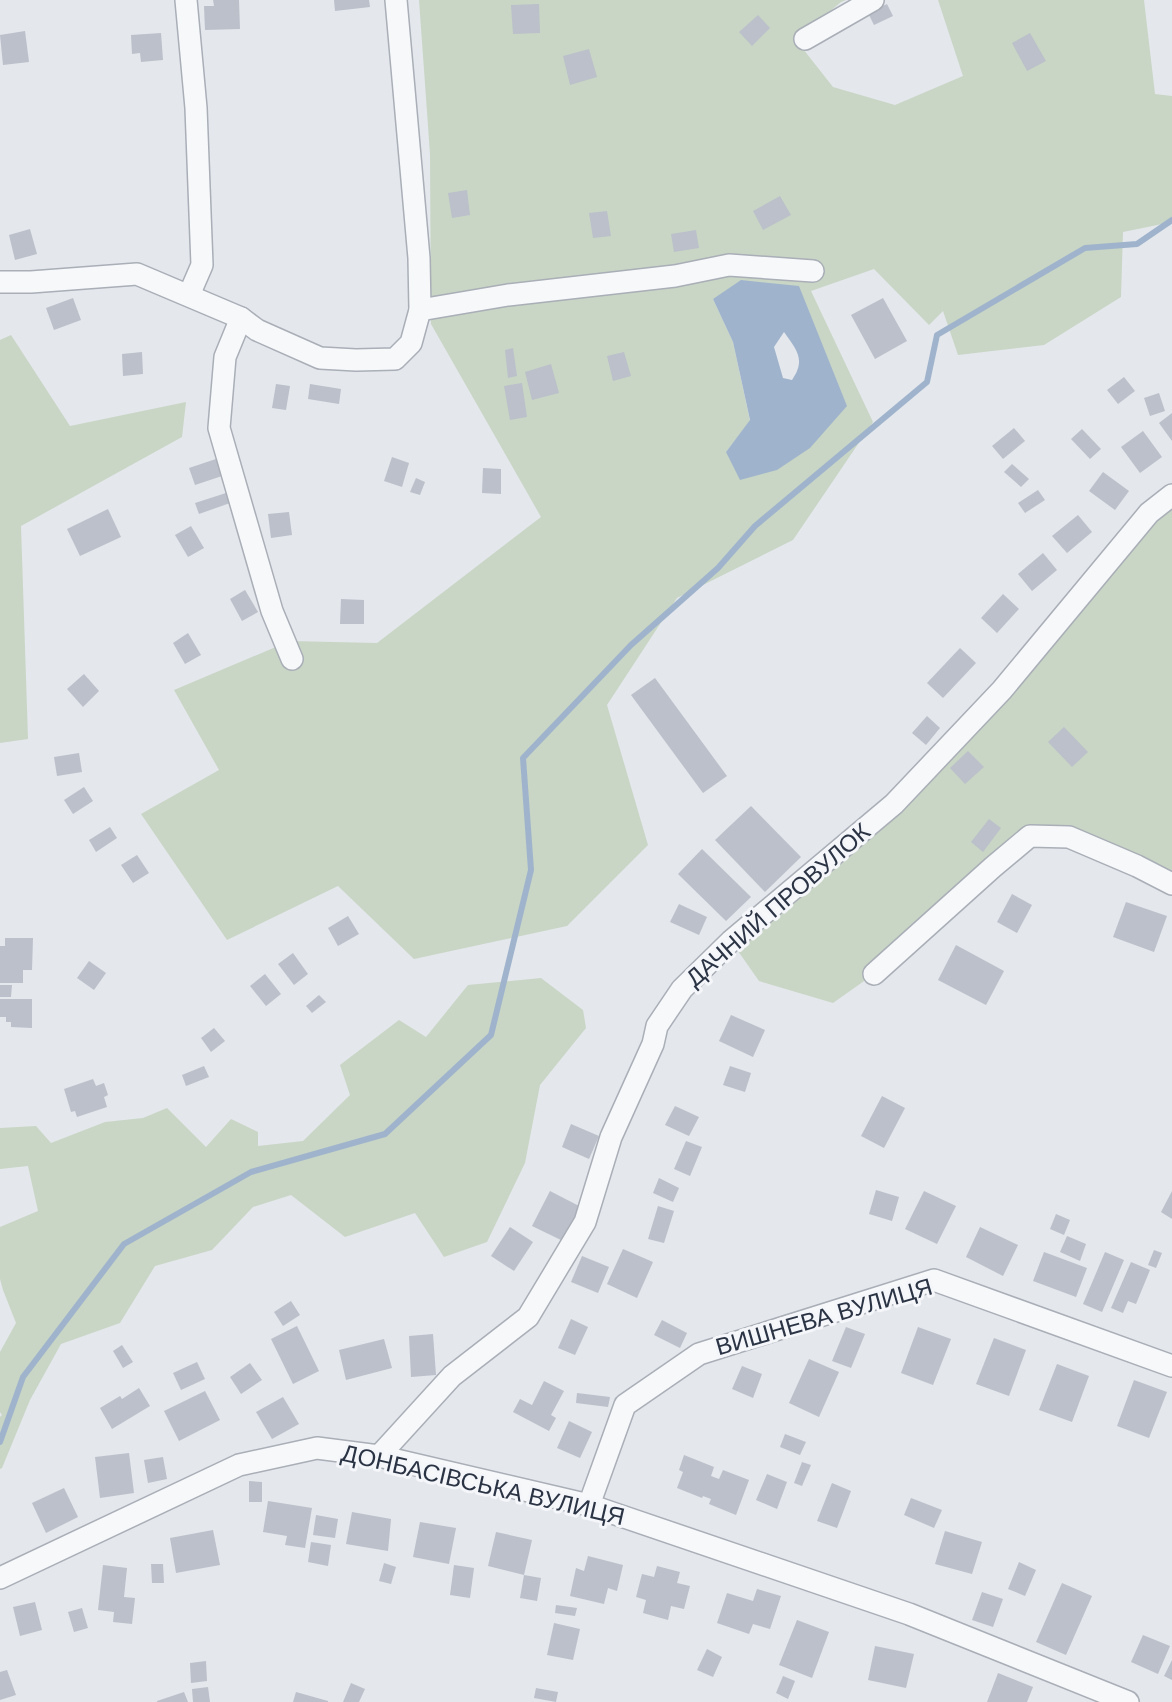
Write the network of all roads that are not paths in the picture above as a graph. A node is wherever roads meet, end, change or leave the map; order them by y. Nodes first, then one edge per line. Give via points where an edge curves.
1 (186, 0) edge
2 (396, 0) edge
3 (873, 0) edge
4 (805, 39) dead end
5 (813, 271) dead end
6 (0, 282) edge
7 (188, 295) junction
8 (420, 310) junction
9 (240, 318) junction
10 (1172, 495) edge
11 (292, 659) dead end
12 (1172, 884) edge
13 (874, 974) dead end
14 (1172, 1366) edge
15 (379, 1456) junction
16 (589, 1505) junction
17 (0, 1578) edge
18 (1128, 1702) edge

1 - 7 street via 202,265
2 - 8 street
3 - 4 street
5 - 8 street via 729,265
6 - 7 street via 137,274
7 - 9 street
8 - 9 street via 411,343 395,359 320,358
9 - 11 street via 225,357 219,428 272,611
10 - 15 street, ДАЧНИЙ ПРОВУЛОК via 1149,513 1002,690 894,804 731,941 682,989 657,1026 611,1137 585,1222 528,1317 452,1376
12 - 13 street via 1069,837 1030,836
14 - 16 street, ВИШНЕВА ВУЛИЦЯ via 934,1280 699,1354 625,1405
15 - 16 street, ДОНБАСІВСЬКА ВУЛИЦЯ
15 - 17 street, ДОНБАСІВСЬКА ВУЛИЦЯ via 317,1448 239,1465
16 - 18 street, ДОНБАСІВСЬКА ВУЛИЦЯ via 909,1614

